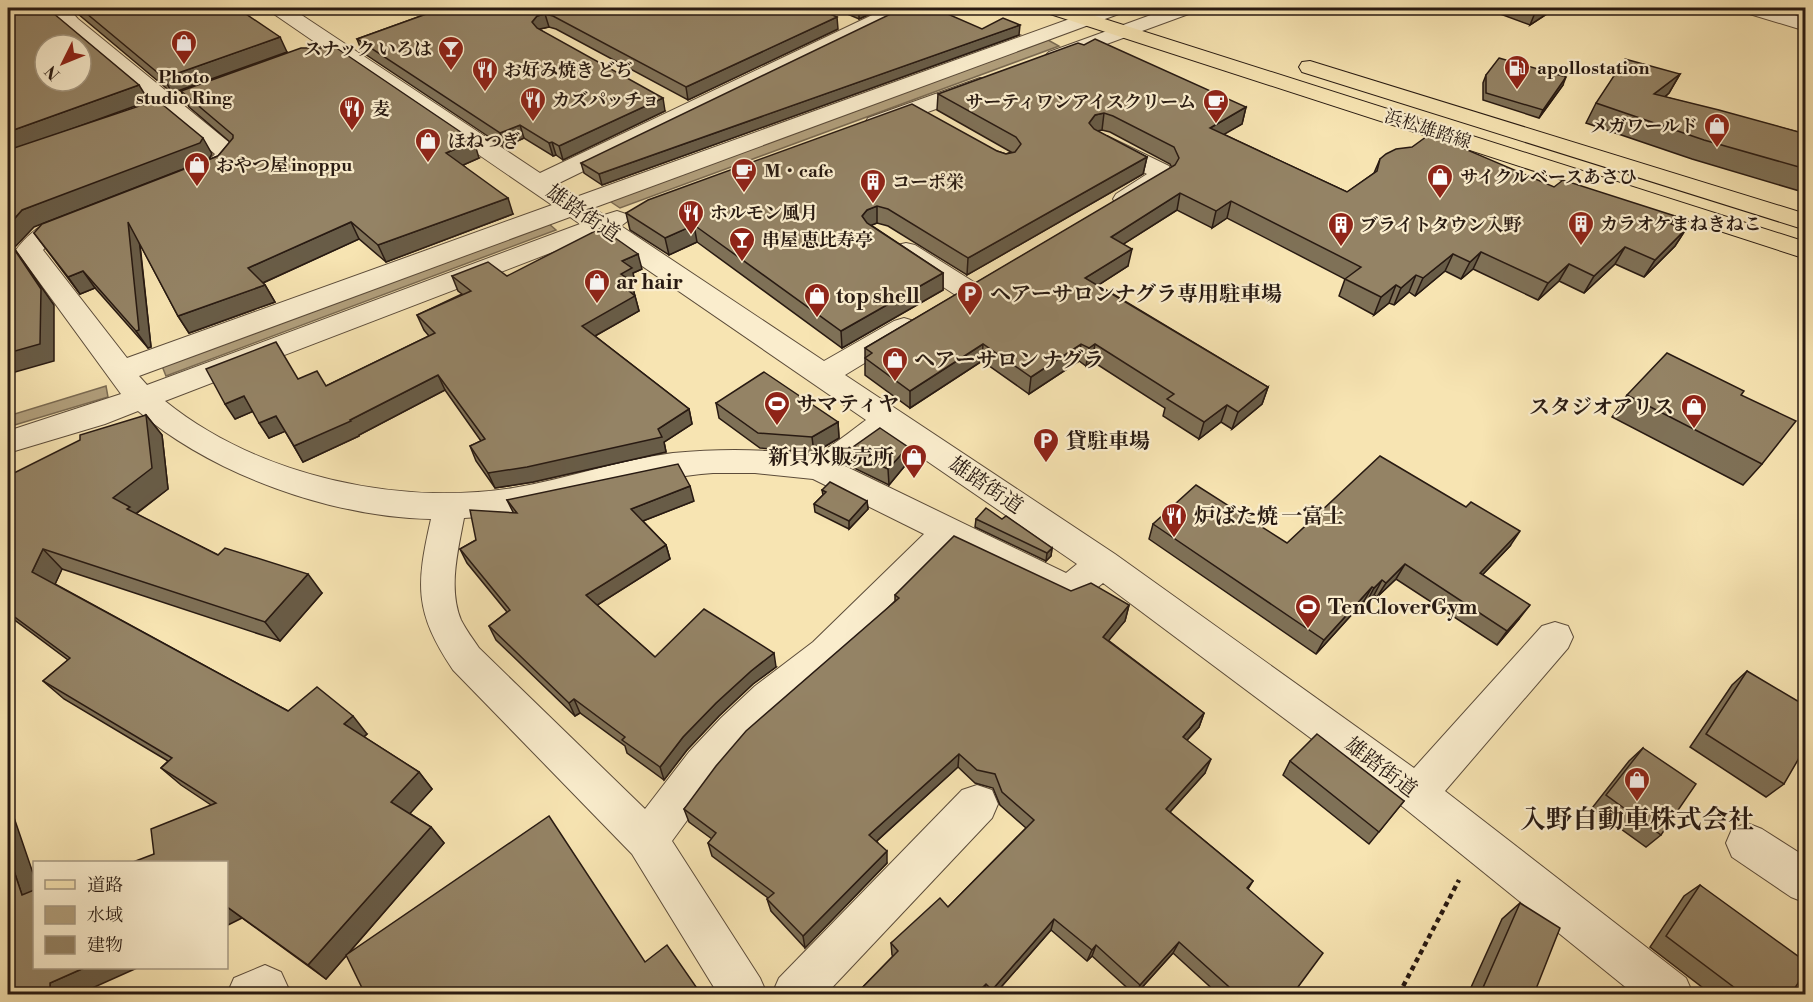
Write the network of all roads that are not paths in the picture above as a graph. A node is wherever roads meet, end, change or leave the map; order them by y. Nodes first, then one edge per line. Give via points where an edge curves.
1 (57, 8) edge
2 (279, 8) edge
3 (902, 8) edge
4 (1051, 8) edge
5 (1187, 8) edge
6 (1750, 8) edge
7 (1120, 15) edge
8 (1086, 19) junction
9 (1156, 19) junction
10 (1806, 26) edge
11 (1192, 30) dead end
12 (1293, 62) dead end
13 (1034, 65) edge
14 (1001, 77) edge
15 (667, 100) dead end
16 (687, 111) junction
17 (857, 130) edge
18 (1103, 138) edge
19 (175, 183) edge
20 (538, 183) junction
21 (573, 206) junction
22 (1106, 209) edge
23 (634, 212) edge
24 (98, 213) edge
25 (1806, 222) edge
26 (600, 225) junction
27 (888, 239) edge
28 (1806, 250) edge
29 (122, 371) junction
30 (823, 375) junction
31 (142, 398) junction
32 (889, 420) junction
33 (8, 442) edge
34 (819, 468) junction
35 (450, 506) junction
36 (949, 531) junction
37 (1103, 564) junction
38 (1555, 637) dead end
39 (1417, 794) junction
40 (977, 804) dead end
41 (647, 840) junction
42 (1747, 843) dead end
43 (1806, 882) edge
44 (250, 994) edge
45 (268, 994) edge
46 (744, 994) edge
47 (795, 994) edge
48 (1670, 994) edge

1 - 19 street via 228,153 218,166
2 - 20 street, 雄踏街道 via 323,49
3 - 16 street via 850,24
4 - 8 main road
5 - 9 street
6 - 10 street
7 - 8 street
7 - 9 street
7 - 13 street
7 - 28 main road, 浜松雄踏線
8 - 21 street
9 - 11 main road
12 - 25 main road, 浜松雄踏線
14 - 17 street via 923,115
15 - 16 street
16 - 20 street
18 - 22 street via 1154,167 1161,176
20 - 21 street, 雄踏街道
21 - 26 street, 雄踏街道
21 - 29 street
23 - 26 street
24 - 29 street via 44,234 30,250
26 - 30 street, 雄踏街道
26 - 31 street
27 - 30 street via 957,296
29 - 31 street
30 - 32 street, 雄踏街道
31 - 33 street
31 - 35 street via 197,438 274,474 367,499
32 - 34 street
32 - 37 street, 雄踏街道
34 - 35 street via 777,462 691,462 529,497
34 - 36 street
35 - 41 street via 438,576 439,605 449,633 466,659
36 - 37 street via 1069,590
36 - 41 street via 825,654 735,730 694,775
37 - 39 street, 雄踏街道
38 - 39 street
39 - 48 street, 雄踏街道
40 - 47 street
41 - 46 street
42 - 43 street
44 - 45 street via 265,987

